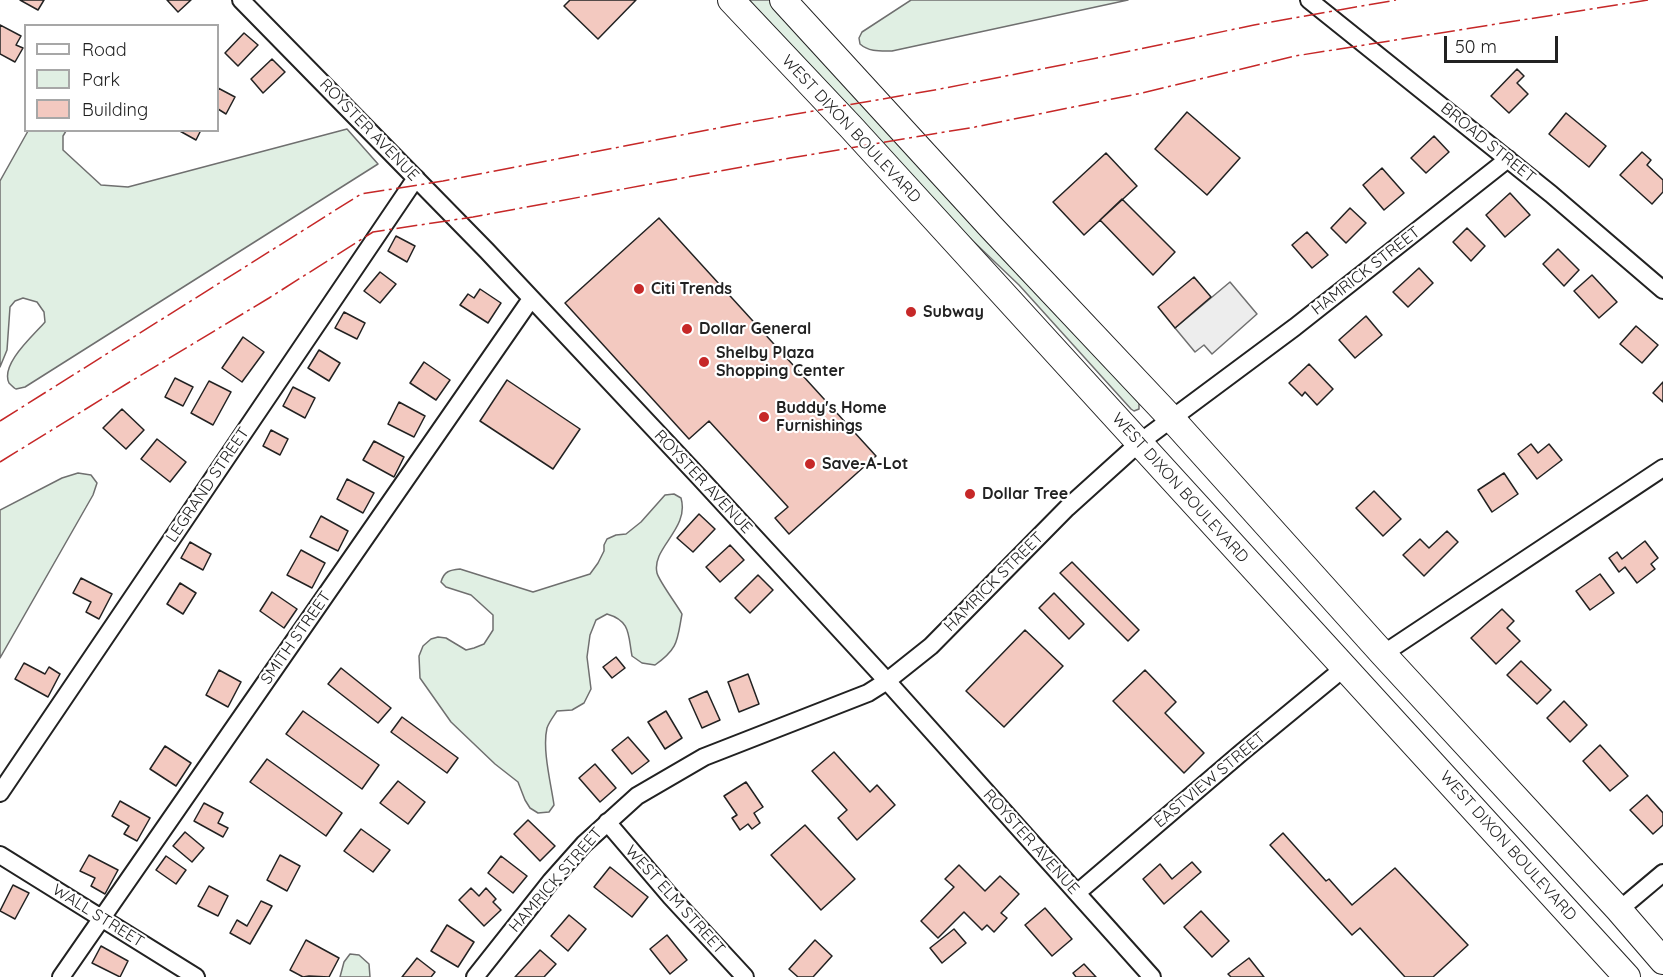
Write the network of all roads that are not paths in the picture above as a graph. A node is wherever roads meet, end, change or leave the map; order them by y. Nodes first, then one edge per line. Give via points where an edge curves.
1 (241, 0) edge
2 (731, 0) edge
3 (783, 0) edge
4 (1309, 0) edge
5 (1508, 159) junction
6 (416, 178) junction
7 (1663, 290) edge
8 (531, 298) junction
9 (1172, 418) junction
10 (1139, 443) junction
11 (1663, 468) edge
12 (1383, 654) junction
13 (1344, 668) junction
14 (887, 681) junction
15 (0, 793) edge
16 (607, 822) junction
17 (0, 855) edge
18 (1663, 873) edge
19 (1077, 893) junction
20 (1619, 910) junction
21 (102, 918) junction
22 (1663, 961) edge
23 (61, 977) edge
24 (196, 977) edge
25 (475, 977) edge
26 (745, 977) edge
27 (1152, 977) edge
28 (1627, 977) edge

1 - 6 street, ROYSTER AVENUE
2 - 10 highway, WEST DIXON BOULEVARD
3 - 9 highway
4 - 5 street, BROAD STREET
5 - 7 street, BROAD STREET
5 - 9 street, HAMRICK STREET via 1295,327
6 - 8 street, ROYSTER AVENUE
6 - 15 street, LEGRAND STREET
8 - 14 street, ROYSTER AVENUE
8 - 21 street, SMITH STREET
9 - 10 street, HAMRICK STREET
9 - 12 highway
10 - 13 highway, WEST DIXON BOULEVARD
10 - 14 street, HAMRICK STREET via 1067,508 931,646
11 - 12 street
12 - 20 highway
13 - 19 street, EASTVIEW STREET
13 - 28 highway, WEST DIXON BOULEVARD
14 - 16 street, HAMRICK STREET via 848,702 704,757 637,796
14 - 19 street, ROYSTER AVENUE
16 - 25 street, HAMRICK STREET via 551,881
16 - 26 street, WEST ELM STREET
17 - 21 street, WALL STREET
18 - 20 street
19 - 27 street, ROYSTER AVENUE
20 - 22 highway
21 - 23 street, SMITH STREET
21 - 24 street, WALL STREET

